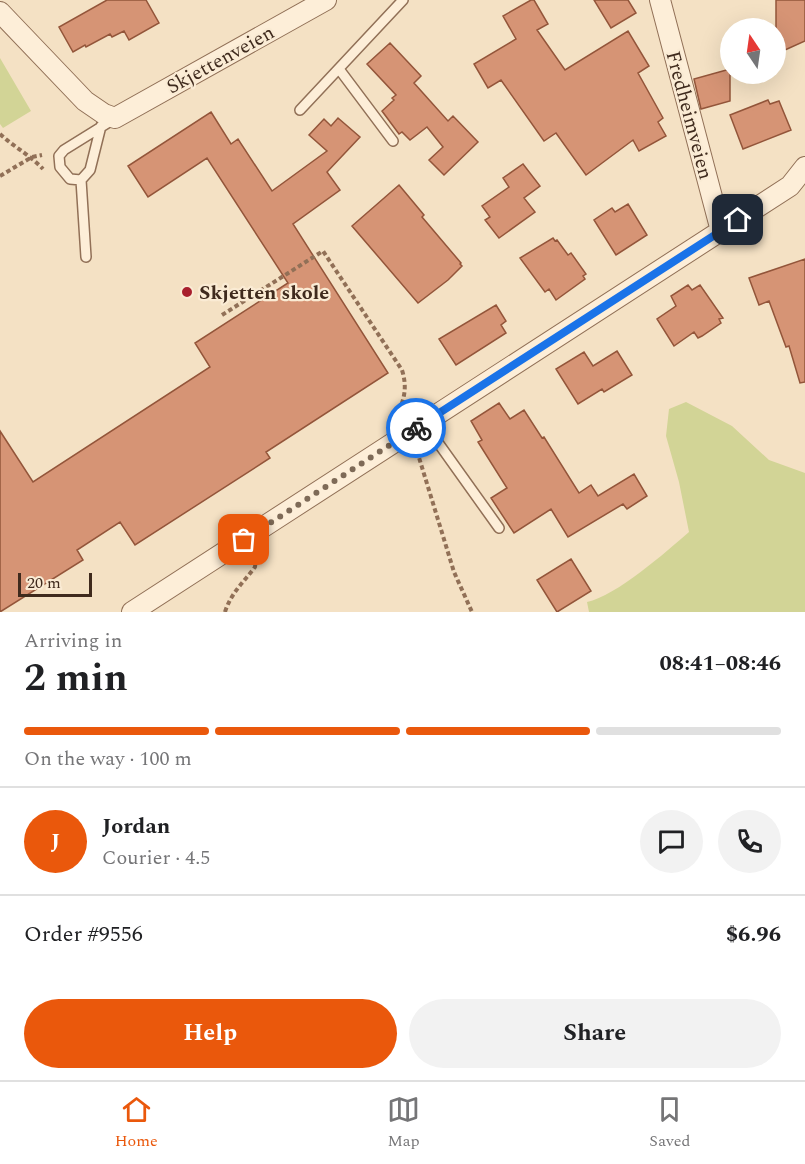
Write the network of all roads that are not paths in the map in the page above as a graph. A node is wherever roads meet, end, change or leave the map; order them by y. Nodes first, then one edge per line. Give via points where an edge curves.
1 (326, 0) edge
2 (403, 0) edge
3 (660, 0) edge
4 (0, 12) edge
5 (339, 69) junction
6 (300, 110) dead end
7 (108, 122) junction
8 (393, 141) dead end
9 (805, 167) edge
10 (81, 180) junction
11 (721, 231) junction
12 (86, 257) dead end
13 (417, 427) junction
14 (499, 528) dead end
15 (145, 609) edge

1 - 7 street, Skjettenveien
2 - 5 lane
3 - 11 street, Fredheimveien
4 - 7 street
5 - 6 lane
5 - 8 lane
7 - 10 lane via 90,170
7 - 10 lane, Skjettenveien via 59,156 60,167 70,179
9 - 11 street via 790,186
10 - 12 lane
11 - 13 street
13 - 14 lane
13 - 15 street

